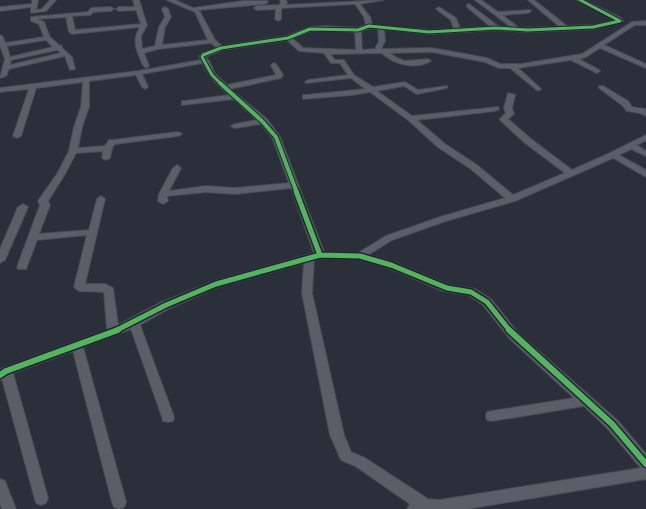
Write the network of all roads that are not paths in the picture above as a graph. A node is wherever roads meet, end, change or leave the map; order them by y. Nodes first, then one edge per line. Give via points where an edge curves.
1 (53, 0) edge
2 (136, 0) edge
3 (170, 0) edge
4 (200, 0) edge
5 (380, 0) edge
6 (478, 0) edge
7 (531, 0) edge
8 (580, 0) edge
9 (263, 1) edge
10 (34, 2) edge
11 (358, 3) junction
12 (282, 4) edge
13 (210, 6) junction
14 (469, 6) dead end
15 (139, 8) junction
16 (257, 8) dead end
17 (0, 9) edge
18 (111, 9) dead end
19 (119, 9) dead end
20 (165, 9) dead end
21 (194, 9) junction
22 (439, 9) dead end
23 (528, 10) dead end
24 (38, 12) junction
25 (497, 14) junction
26 (69, 15) junction
27 (33, 18) junction
28 (278, 19) dead end
29 (646, 22) edge
30 (144, 25) junction
31 (369, 26) junction
32 (381, 27) junction
33 (496, 28) junction
34 (565, 28) junction
35 (517, 29) junction
36 (358, 30) junction
37 (457, 30) junction
38 (0, 37) edge
39 (48, 38) junction
40 (288, 38) junction
41 (212, 41) junction
42 (4, 45) junction
43 (600, 46) junction
44 (60, 47) junction
45 (158, 47) junction
46 (221, 48) junction
47 (360, 51) junction
48 (381, 51) junction
49 (139, 52) junction
50 (326, 52) junction
51 (67, 54) junction
52 (8, 59) junction
53 (574, 59) junction
54 (206, 61) junction
55 (428, 61) dead end
56 (274, 65) dead end
57 (146, 66) dead end
58 (512, 66) junction
59 (646, 66) edge
60 (6, 68) junction
61 (72, 69) dead end
62 (597, 71) dead end
63 (138, 73) junction
64 (0, 76) edge
65 (352, 76) junction
66 (86, 80) junction
67 (308, 82) dead end
68 (33, 87) junction
69 (445, 87) dead end
70 (600, 87) dead end
71 (145, 88) dead end
72 (224, 88) junction
73 (538, 88) dead end
74 (370, 89) junction
75 (3, 90) edge
76 (511, 95) dead end
77 (233, 97) junction
78 (306, 97) dead end
79 (0, 98) edge
80 (185, 103) dead end
81 (495, 109) dead end
82 (646, 114) edge
83 (411, 118) junction
84 (264, 121) junction
85 (235, 126) dead end
86 (178, 134) dead end
87 (18, 136) dead end
88 (646, 137) edge
89 (630, 145) junction
90 (108, 148) junction
91 (73, 151) junction
92 (646, 154) edge
93 (613, 155) junction
94 (106, 158) dead end
95 (177, 168) dead end
96 (570, 172) junction
97 (646, 174) edge
98 (292, 185) junction
99 (101, 198) dead end
100 (512, 199) junction
101 (23, 208) dead end
102 (94, 232) junction
103 (34, 237) junction
104 (314, 256) junction
105 (360, 256) junction
106 (0, 260) edge
107 (22, 267) dead end
108 (134, 323) junction
109 (113, 332) junction
110 (77, 345) junction
111 (3, 373) edge
112 (586, 401) junction
113 (492, 416) dead end
114 (168, 417) dead end
115 (646, 464) edge
116 (646, 473) edge
117 (0, 485) edge
118 (41, 498) dead end
119 (119, 502) dead end
120 (424, 508) edge
121 (9, 509) edge

1 - 10 street
1 - 24 street
2 - 15 street
3 - 21 street
4 - 13 street
5 - 11 street
6 - 25 street
7 - 34 street
8 - 34 street via 620,21 593,27
9 - 12 street
9 - 13 street
10 - 17 street
10 - 24 street via 33,12
11 - 12 street
11 - 31 street via 366,13
12 - 16 street
12 - 28 street
13 - 21 street
14 - 33 street
15 - 19 street
15 - 30 street
18 - 26 street
20 - 45 street via 168,17 162,27
21 - 41 street
22 - 37 street via 454,19
23 - 25 street
24 - 27 street
25 - 35 street
26 - 27 street
26 - 30 street via 72,32
27 - 39 street via 42,24
29 - 43 street via 634,23
30 - 49 street via 138,34
31 - 32 street
31 - 36 street
32 - 37 street via 421,27 429,32
32 - 48 street
33 - 35 street
33 - 37 street
34 - 35 street
36 - 40 street via 310,29
36 - 47 street
38 - 42 street
39 - 42 street
39 - 44 street
40 - 46 street
40 - 50 street via 298,50
41 - 45 street
41 - 46 street
42 - 52 street
43 - 53 street
43 - 59 street
44 - 51 street
44 - 52 street
45 - 49 street
46 - 54 street via 203,55
47 - 48 street
47 - 50 street
48 - 55 street via 397,63
48 - 58 street via 432,50 487,60 499,66
49 - 57 street
50 - 65 street via 333,62 342,61
51 - 60 street
51 - 61 street
52 - 60 street
53 - 58 street
53 - 62 street
54 - 63 street
54 - 72 street via 212,76
56 - 72 street via 279,77
58 - 73 street
60 - 64 street via 4,75
63 - 66 street
63 - 71 street
65 - 67 street
65 - 74 street
66 - 68 street
66 - 91 street via 85,108
68 - 75 street
68 - 87 street
69 - 74 street via 418,92 405,84
70 - 82 street via 630,109
72 - 77 street
74 - 78 street
74 - 83 street
75 - 79 street
76 - 96 street via 510,114 504,119
77 - 80 street
77 - 84 street
81 - 83 street
83 - 100 street
84 - 85 street
84 - 98 street via 276,137
86 - 90 street via 112,142
88 - 89 street
89 - 92 street
89 - 93 street
90 - 91 street
90 - 94 street
91 - 103 street via 45,196 43,201 46,205
93 - 96 street
93 - 97 street
95 - 98 street via 163,198 206,189 235,191
96 - 100 street
98 - 104 street
99 - 102 street
100 - 105 street via 389,238
101 - 106 street
102 - 103 street
102 - 109 street via 79,287 109,291
103 - 107 street
104 - 105 street
104 - 108 street via 216,284 166,305
104 - 120 street via 307,293 337,435 346,456 360,462
105 - 112 street via 448,288 471,292 488,302 514,336
108 - 109 street
108 - 114 street
109 - 110 street
110 - 111 street
110 - 119 street
111 - 118 street
112 - 113 street
112 - 115 street via 621,434
116 - 120 street
117 - 121 street

